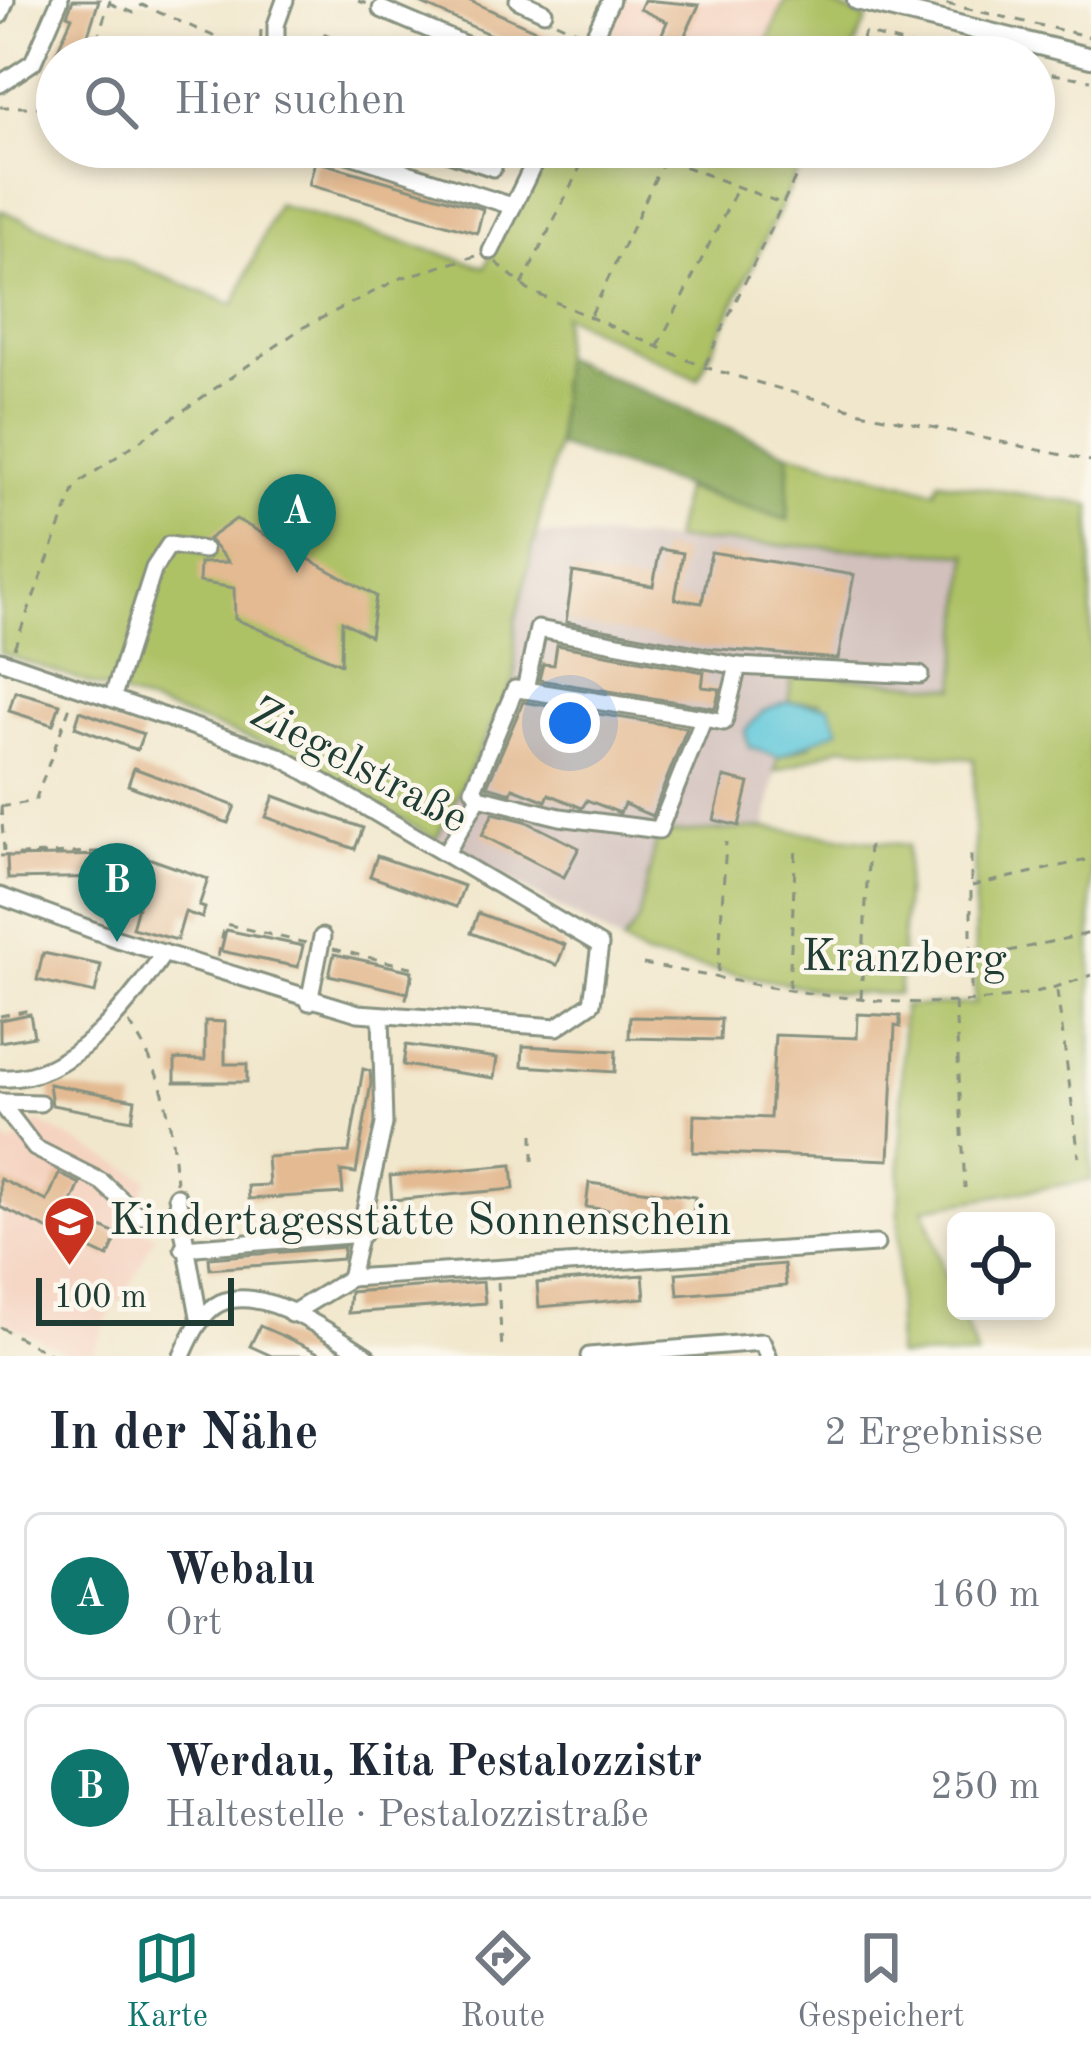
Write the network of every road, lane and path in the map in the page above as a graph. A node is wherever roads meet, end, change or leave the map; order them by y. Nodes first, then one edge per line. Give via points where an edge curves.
1 (6, 0) edge
2 (60, 0) edge
3 (285, 0) edge
4 (518, 0) edge
5 (611, 0) edge
6 (857, 0) edge
7 (929, 0) edge
8 (110, 2) edge
9 (381, 9) dead end
10 (544, 12) joint
11 (0, 15) edge
12 (44, 36) edge
13 (99, 36) edge
14 (212, 36) edge
15 (276, 36) edge
16 (445, 36) edge
17 (589, 36) edge
18 (594, 36) edge
19 (1002, 36) edge
20 (1091, 37) edge
21 (1055, 49) edge
22 (36, 55) edge
23 (1091, 58) edge
24 (1055, 74) edge
25 (1091, 80) edge
26 (0, 84) edge
27 (36, 106) edge
28 (0, 107) edge
29 (392, 168) edge
30 (531, 168) edge
31 (580, 168) edge
32 (660, 168) edge
33 (686, 168) edge
34 (800, 168) edge
35 (739, 187) junction
36 (783, 204) junction
37 (512, 206) junction
38 (491, 251) junction
39 (522, 285) junction
40 (590, 317) junction
41 (658, 347) junction
42 (704, 367) junction
43 (1091, 461) edge
44 (203, 550) dead end
45 (4, 661) edge
46 (738, 666) junction
47 (920, 675) dead end
48 (78, 685) junction
49 (524, 690) junction
50 (113, 696) junction
51 (704, 718) junction
52 (479, 797) junction
53 (0, 807) edge
54 (726, 842) dead end
55 (869, 844) dead end
56 (796, 845) dead end
57 (118, 851) dead end
58 (446, 853) junction
59 (2, 854) edge
60 (970, 855) dead end
61 (1091, 859) edge
62 (971, 886) junction
63 (0, 896) edge
64 (1091, 932) edge
65 (322, 937) dead end
66 (164, 953) junction
67 (971, 959) junction
68 (643, 964) dead end
69 (718, 976) junction
70 (1091, 976) edge
71 (1057, 989) junction
72 (789, 990) junction
73 (861, 999) junction
74 (955, 1000) junction
75 (971, 1001) junction
76 (309, 1002) junction
77 (34, 1009) dead end
78 (123, 1014) junction
79 (0, 1016) edge
80 (381, 1017) junction
81 (0, 1078) edge
82 (0, 1102) edge
83 (40, 1103) dead end
84 (533, 1130) dead end
85 (1079, 1156) dead end
86 (533, 1160) dead end
87 (964, 1188) dead end
88 (177, 1196) joint
89 (179, 1215) junction
90 (363, 1234) junction
91 (876, 1244) dead end
92 (182, 1248) junction
93 (497, 1268) junction
94 (350, 1278) junction
95 (291, 1314) junction
96 (200, 1322) junction
97 (0, 1327) edge
98 (502, 1350) dead end
99 (52, 1356) edge
100 (182, 1356) edge
101 (367, 1356) edge
102 (589, 1356) edge
103 (768, 1356) edge

1 - 11 street
2 - 12 street
3 - 15 street
4 - 10 street
5 - 18 street
6 - 19 main road
7 - 20 path
8 - 13 path
8 - 14 path via 134,13 142,5
9 - 16 street
10 - 17 path
21 - 23 main road
22 - 26 street
24 - 25 path
27 - 28 path
29 - 37 street
30 - 37 street
31 - 39 path
32 - 40 path
33 - 35 path
34 - 36 path
35 - 36 path
35 - 41 path
36 - 42 path
37 - 38 street
38 - 39 path via 499,269
38 - 45 path via 400,278 302,328 76,485
39 - 40 path
40 - 41 path
41 - 42 path
42 - 43 path via 861,412
44 - 50 street via 169,545 154,568
45 - 48 street, Ziegelstraße
46 - 47 street
46 - 49 street via 538,629
46 - 51 street via 724,722
48 - 50 street, Ziegelstraße
48 - 53 path via 34,801
49 - 51 street
49 - 52 street via 515,689 473,789
50 - 58 street, Ziegelstraße via 279,756
51 - 52 street via 659,830 560,818
52 - 58 street
53 - 59 path
54 - 69 path
55 - 73 path
56 - 72 path
57 - 59 path
58 - 80 street, Ziegelstraße via 600,945 592,1003 557,1027
60 - 62 path
61 - 62 path
62 - 67 path
63 - 66 street
64 - 67 path
65 - 76 street
66 - 76 street
66 - 78 street
67 - 75 path
68 - 69 path, Kranzberg
69 - 72 path, Kranzberg
70 - 71 path, Kranzberg
71 - 75 path, Kranzberg
71 - 85 path
72 - 73 path, Kranzberg
73 - 74 path, Kranzberg
74 - 75 path, Kranzberg
74 - 87 path
76 - 80 street
77 - 79 path
78 - 81 street via 76,1053
78 - 88 path via 155,1062 170,1115
80 - 90 street via 384,1124
82 - 83 street
82 - 89 street via 35,1148 102,1182 139,1216
84 - 86 path
88 - 89 street
89 - 92 street
90 - 92 street
90 - 94 street
91 - 93 street
92 - 96 street
93 - 94 street
93 - 98 path
94 - 95 street
95 - 96 street via 233,1301
95 - 101 street
96 - 100 street
97 - 99 path
102 - 103 street via 762,1342

